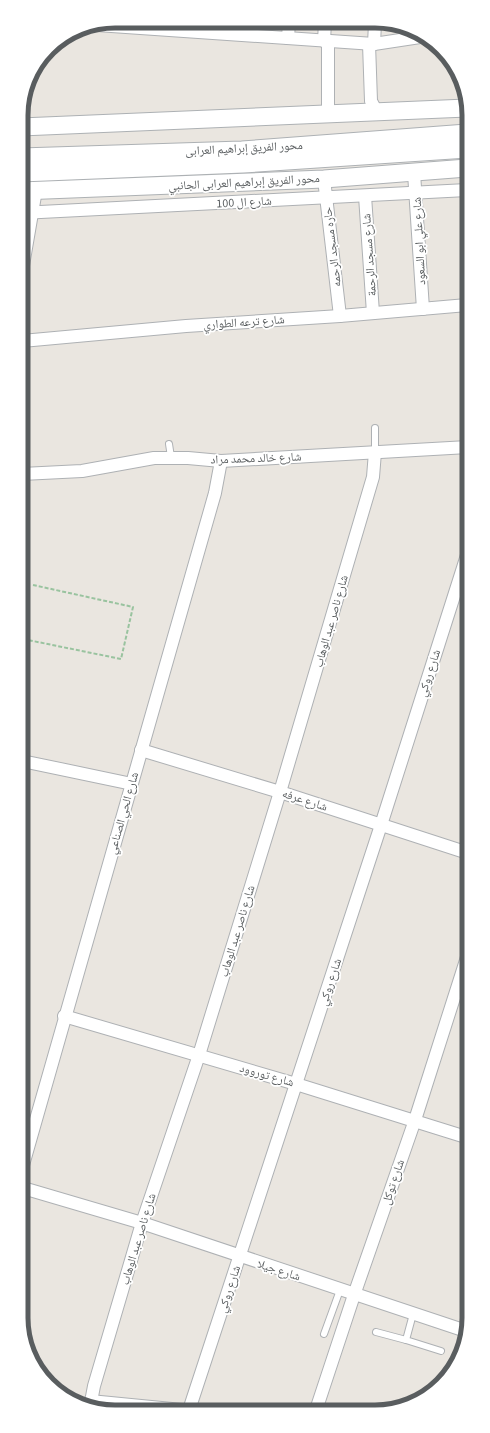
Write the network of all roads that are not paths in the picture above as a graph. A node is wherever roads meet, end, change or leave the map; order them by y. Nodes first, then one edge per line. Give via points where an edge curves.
1 (224, 28) edge
2 (289, 28) edge
3 (325, 28) edge
4 (374, 28) edge
5 (288, 38) junction
6 (414, 38) edge
7 (326, 41) junction
8 (372, 44) junction
9 (461, 108) edge
10 (377, 112) junction
11 (328, 115) junction
12 (28, 127) edge
13 (462, 133) edge
14 (462, 150) edge
15 (404, 154) junction
16 (28, 157) edge
17 (462, 168) edge
18 (28, 173) edge
19 (414, 173) junction
20 (382, 175) junction
21 (324, 179) junction
22 (462, 190) edge
23 (28, 193) edge
24 (416, 193) junction
25 (364, 196) junction
26 (326, 198) junction
27 (28, 213) edge
28 (462, 306) edge
29 (422, 309) junction
30 (373, 313) junction
31 (340, 316) junction
32 (28, 340) edge
33 (375, 428) dead end
34 (169, 444) dead end
35 (462, 448) edge
36 (375, 452) junction
37 (171, 457) junction
38 (221, 461) junction
39 (28, 474) edge
40 (462, 571) edge
41 (141, 750) junction
42 (28, 762) edge
43 (132, 784) junction
44 (280, 792) junction
45 (381, 825) junction
46 (462, 851) edge
47 (462, 973) edge
48 (64, 1016) junction
49 (199, 1056) junction
50 (296, 1084) junction
51 (415, 1120) junction
52 (462, 1136) edge
53 (28, 1147) edge
54 (28, 1189) edge
55 (142, 1223) junction
56 (239, 1257) junction
57 (340, 1290) junction
58 (354, 1294) junction
59 (413, 1314) junction
60 (461, 1329) edge
61 (376, 1332) dead end
62 (324, 1334) dead end
63 (406, 1340) junction
64 (441, 1351) dead end
65 (91, 1401) edge
66 (191, 1405) edge
67 (318, 1405) edge

1 - 5 street
2 - 5 street
3 - 7 street
4 - 8 street
5 - 7 street
6 - 8 street
7 - 8 street
7 - 11 street
8 - 10 street via 371,101
9 - 10 main road
10 - 11 main road
11 - 12 main road
13 - 16 main road, محور الفريق إبراهيم العرابى via 242,150
14 - 15 main road, محور الفريق إبراهيم العرابى
15 - 18 main road, محور الفريق إبراهيم العرابى
15 - 20 main road
17 - 19 main road, محور الفريق إبراهيم العرابى الجانبي
19 - 20 main road, محور الفريق إبراهيم العرابى الجانبي
19 - 24 street, شارع علي ابو السعود
20 - 21 main road, محور الفريق إبراهيم العرابى الجانبي
21 - 23 main road, محور الفريق إبراهيم العرابى الجانبي
21 - 26 street, حاره مسجد الرحمه
22 - 24 street, شارع ال 100
24 - 25 street, شارع ال 100
24 - 29 street, شارع علي ابو السعود
25 - 26 street, شارع ال 100
25 - 30 street, شارع مسجد الرحمة
26 - 27 street, شارع ال 100
26 - 31 street, حاره مسجد الرحمه
28 - 29 street, شارع ترعه الطواري
29 - 30 street, شارع ترعه الطواري
30 - 31 street, شارع ترعه الطواري
31 - 32 street, شارع ترعه الطواري via 186,326
33 - 36 lane
34 - 37 lane
35 - 36 street, شارع خالد محمد مراد
36 - 38 street, شارع خالد محمد مراد
36 - 44 street, شارع ناصر عبد الوهاب via 373,477
37 - 38 street, شارع خالد محمد مراد
37 - 39 street, شارع خالد محمد مراد via 137,460 67,473
38 - 41 street, شارع الحي الصناعي via 215,493
40 - 45 street, شارع روكي
41 - 43 street, شارع الحي الصناعي
41 - 44 street, شارع عرفه
42 - 43 street
43 - 48 street, شارع الحي الصناعي
44 - 45 street, شارع عرفه
44 - 49 street, شارع ناصر عبد الوهاب
45 - 46 street, شارع عرفه
45 - 50 street, شارع روكي
47 - 51 street, شارع توكل
48 - 49 street, شارع توروود
48 - 53 street, شارع الحي الصناعي
49 - 50 street, شارع توروود
49 - 55 street, شارع ناصر عبد الوهاب
50 - 51 street, شارع توروود
50 - 56 street, شارع روكي
51 - 52 street, شارع توروود
51 - 58 street, شارع توكل
54 - 55 street, شارع جيلا
55 - 56 street, شارع جيلا
55 - 65 street, شارع ناصر عبد الوهاب
56 - 57 street, شارع جيلا
56 - 66 street, شارع روكي
57 - 58 street, شارع جيلا
57 - 62 lane
58 - 59 street, شارع جيلا
58 - 67 street, شارع توكل
59 - 60 street, شارع جيلا
59 - 63 lane
61 - 63 lane
63 - 64 lane

